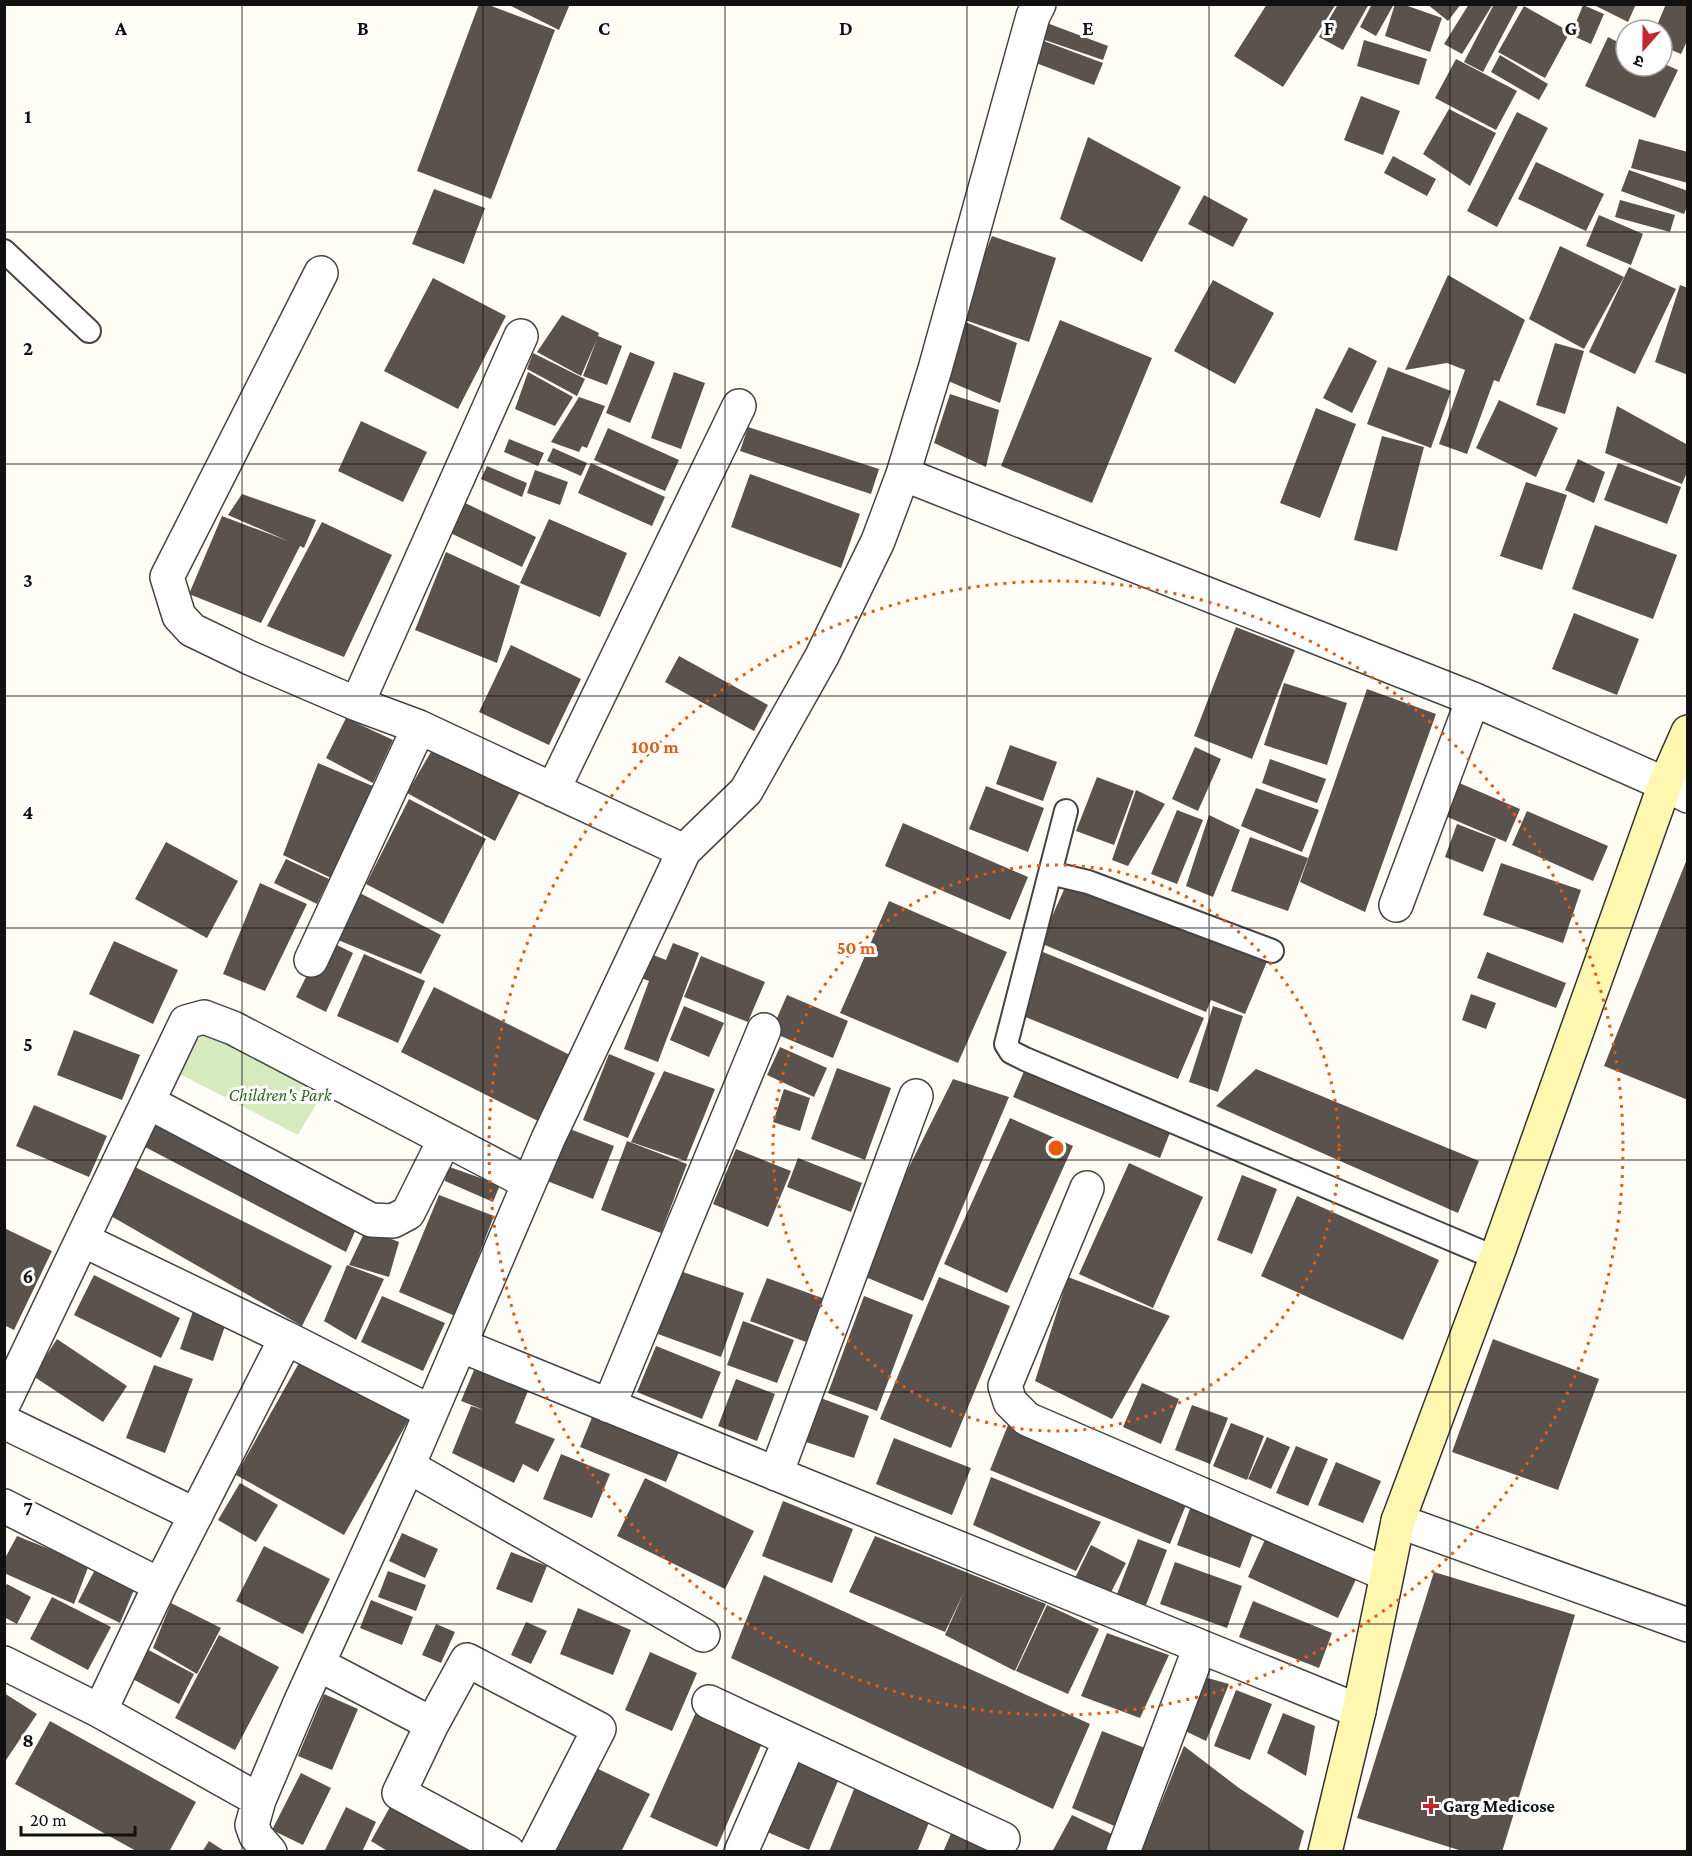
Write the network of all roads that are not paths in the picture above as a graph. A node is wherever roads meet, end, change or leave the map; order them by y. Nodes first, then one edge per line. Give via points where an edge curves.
1 (1039, 4) edge
2 (4, 251) edge
3 (321, 273) dead end
4 (89, 331) dead end
5 (520, 336) dead end
6 (739, 406) dead end
7 (903, 474) junction
8 (1473, 699) junction
9 (357, 704) junction
10 (419, 727) junction
11 (1688, 732) edge
12 (553, 790) junction
13 (1676, 790) edge
14 (1066, 811) dead end
15 (684, 851) junction
16 (1050, 873) junction
17 (1396, 905) dead end
18 (1272, 951) dead end
19 (311, 960) dead end
20 (764, 1030) dead end
21 (916, 1096) dead end
22 (148, 1102) junction
23 (445, 1139) junction
24 (529, 1183) junction
25 (1087, 1188) dead end
26 (83, 1240) junction
27 (1496, 1258) junction
28 (286, 1338) junction
29 (460, 1345) junction
30 (4, 1403) edge
31 (609, 1406) junction
32 (431, 1412) junction
33 (4, 1422) edge
34 (408, 1466) junction
35 (776, 1474) junction
36 (4, 1506) edge
37 (196, 1515) junction
38 (1398, 1521) junction
39 (1386, 1574) junction
40 (160, 1585) junction
41 (1688, 1625) edge
42 (703, 1635) dead end
43 (1200, 1647) junction
44 (4, 1663) edge
45 (318, 1665) junction
46 (709, 1702) dead end
47 (100, 1711) junction
48 (1359, 1711) junction
49 (432, 1724) junction
50 (790, 1740) junction
51 (259, 1800) junction
52 (1004, 1839) dead end
53 (270, 1851) edge
54 (508, 1851) edge
55 (536, 1851) edge
56 (741, 1851) edge
57 (1123, 1851) edge
58 (1325, 1851) edge

1 - 7 street
2 - 4 lane
3 - 9 street via 166,578 179,616 192,630
5 - 9 street
6 - 12 street
7 - 8 street
7 - 15 street via 878,541 822,656 746,791
8 - 13 street
8 - 17 street
9 - 10 street
10 - 12 street
10 - 19 street
11 - 13 street
12 - 15 street
13 - 27 street
14 - 16 lane
15 - 24 street
16 - 18 lane via 1088,882
16 - 27 lane via 1006,1044 1011,1052
20 - 31 street
21 - 35 street
22 - 23 street via 371,1220 393,1221 408,1213
22 - 23 street via 186,1022 204,1017 233,1028
22 - 26 street
23 - 24 street
24 - 29 street
25 - 39 street via 1005,1386 1010,1402 1027,1419
26 - 28 street
26 - 30 street
27 - 38 street
28 - 32 street
28 - 37 street
29 - 31 street
29 - 32 street
31 - 35 street
32 - 34 street
33 - 37 street
34 - 42 street
34 - 45 street
35 - 43 street
36 - 40 street
37 - 40 street
38 - 39 street
38 - 41 street
39 - 48 street
40 - 47 street
43 - 48 street
43 - 57 street
44 - 47 street
45 - 49 street
45 - 51 street
46 - 50 street
47 - 51 street
48 - 58 street
49 - 54 street via 399,1793
49 - 55 street via 467,1660 599,1729
50 - 52 street
50 - 56 street
51 - 53 street via 252,1826

